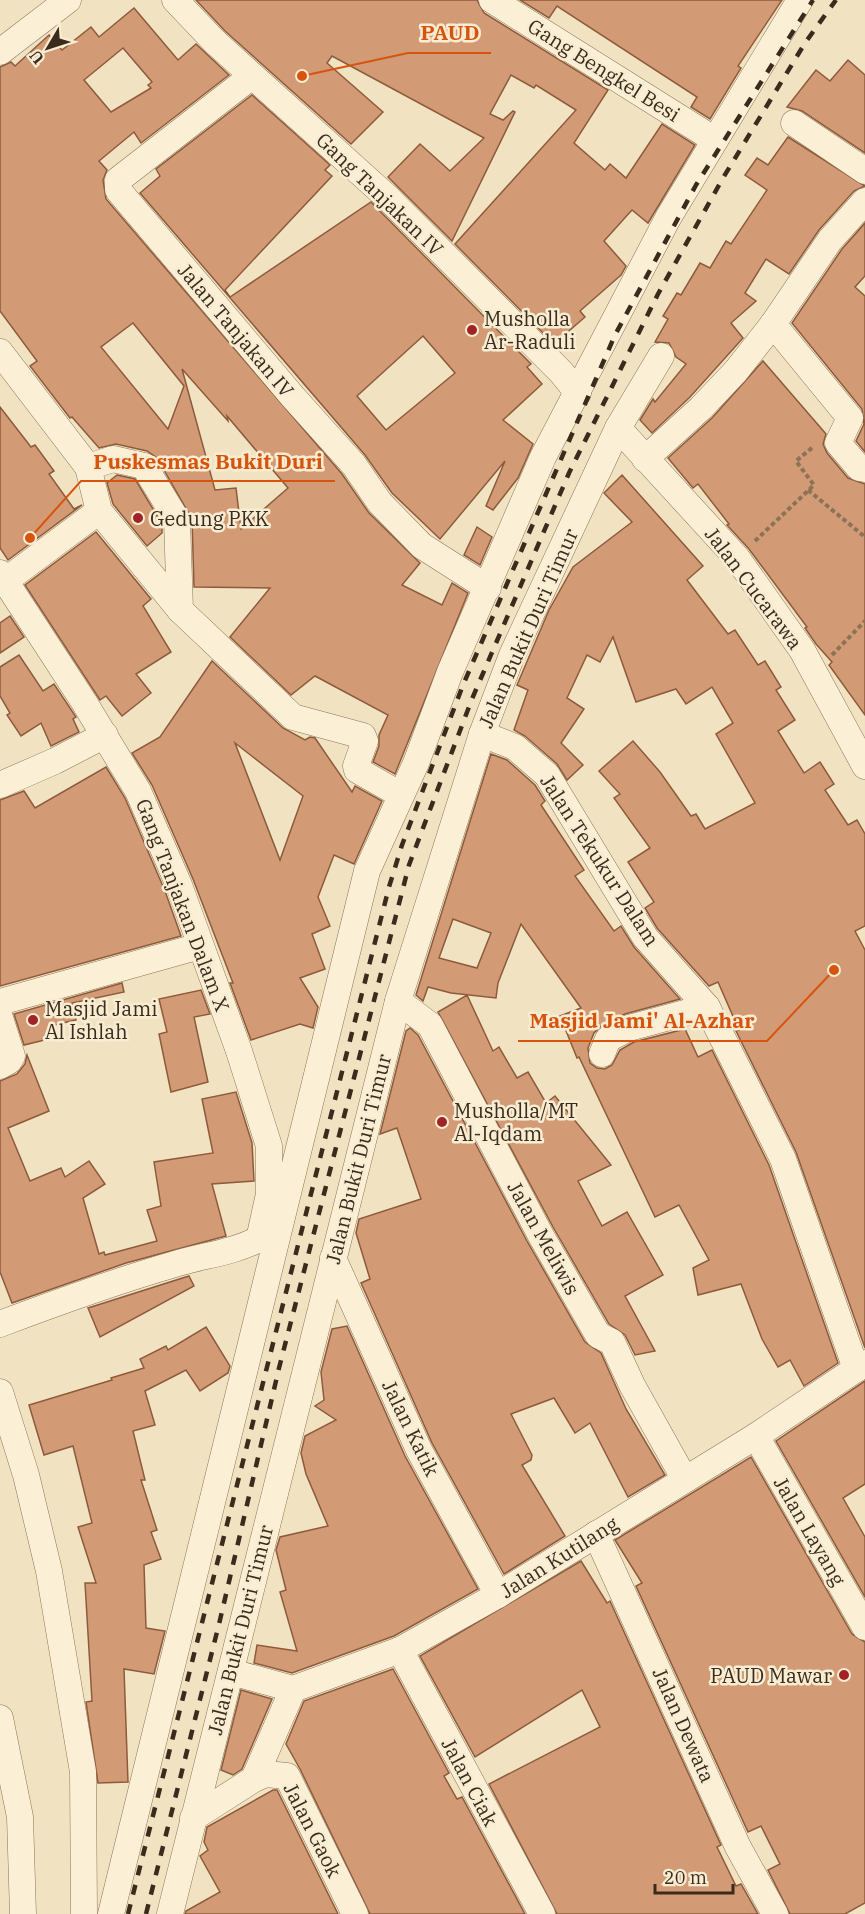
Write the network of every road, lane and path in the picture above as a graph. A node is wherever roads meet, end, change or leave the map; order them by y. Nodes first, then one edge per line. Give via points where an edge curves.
1 (68, 0) edge
2 (175, 0) edge
3 (492, 0) edge
4 (800, 0) edge
5 (0, 52) edge
6 (252, 75) junction
7 (795, 123) dead end
8 (715, 140) junction
9 (863, 166) edge
10 (865, 201) edge
11 (773, 324) junction
12 (1, 356) edge
13 (661, 356) dead end
14 (578, 393) junction
15 (618, 428) junction
16 (814, 447) dead end
17 (645, 459) junction
18 (88, 466) junction
19 (865, 469) edge
20 (808, 490) junction
21 (99, 511) junction
22 (865, 537) edge
23 (736, 558) junction
24 (2, 577) edge
25 (488, 588) junction
26 (180, 610) junction
27 (865, 621) edge
28 (814, 672) junction
29 (482, 734) junction
30 (105, 735) junction
31 (865, 766) edge
32 (0, 785) edge
33 (401, 795) junction
34 (200, 946) junction
35 (398, 1001) junction
36 (0, 1002) edge
37 (707, 1007) junction
38 (0, 1018) edge
39 (602, 1054) dead end
40 (0, 1066) edge
41 (266, 1246) junction
42 (333, 1258) junction
43 (0, 1324) edge
44 (860, 1366) edge
45 (0, 1392) edge
46 (756, 1436) junction
47 (684, 1478) junction
48 (596, 1534) junction
49 (498, 1595) junction
50 (865, 1627) edge
51 (400, 1650) junction
52 (231, 1672) junction
53 (293, 1689) junction
54 (0, 1718) edge
55 (254, 1779) junction
56 (10, 1818) edge
57 (193, 1818) junction
58 (24, 1914) edge
59 (84, 1914) edge
60 (111, 1914) edge
61 (170, 1914) edge
62 (356, 1914) edge
63 (542, 1914) edge
64 (775, 1914) edge

1 - 5 street
2 - 6 street, Gang Tanjakan IV
3 - 8 street, Gang Bengkel Besi
4 - 8 street
6 - 14 street, Gang Tanjakan IV via 387,197
6 - 25 street, Jalan Tanjakan IV via 118,180 118,190 354,465 380,502 422,546
7 - 9 street
8 - 14 street via 668,218
10 - 11 street via 830,240
11 - 17 street via 708,400
11 - 19 street via 850,418 838,443 859,468
12 - 18 street
13 - 15 street, Jalan Bukit Duri Timur
14 - 25 street via 543,457
15 - 17 street, Jalan Cucarawa
15 - 29 street, Jalan Bukit Duri Timur via 512,655
16 - 20 path via 796,461 814,485
17 - 23 street, Jalan Cucarawa
18 - 21 street
18 - 26 street via 113,459 144,466 172,509 178,530
20 - 22 path
20 - 23 path
21 - 24 street, Gang Tanjakan Dalam X
21 - 26 street
23 - 28 street, Jalan Cucarawa
24 - 30 street, Gang Tanjakan Dalam X
25 - 33 street
26 - 33 street via 293,717 363,736 357,770
27 - 28 path
28 - 31 street, Jalan Cucarawa
29 - 35 street, Jalan Bukit Duri Timur
29 - 37 street, Jalan Tekukur Dalam via 515,747 547,775 645,937
30 - 32 street
30 - 34 street, Gang Tanjakan Dalam X via 138,791 179,885
33 - 41 street via 367,871
34 - 36 street
34 - 41 street, Gang Tanjakan Dalam X via 269,1146
35 - 42 street, Jalan Bukit Duri Timur
35 - 47 street, Jalan Meliwis via 430,1025 540,1233 598,1335 612,1342
37 - 39 street via 628,1028 608,1039
37 - 44 street, Jalan Tekukur Dalam via 783,1159
38 - 40 street via 12,1056
41 - 43 street via 244,1247 178,1263
41 - 60 street
42 - 49 street, Jalan Katik via 420,1450
42 - 52 street, Jalan Bukit Duri Timur
44 - 46 street, Jalan Kutilang
45 - 59 street via 26,1475 49,1571 83,1772
46 - 47 street, Jalan Kutilang
46 - 50 street, Jalan Layang
47 - 48 street, Jalan Kutilang
48 - 49 street, Jalan Kutilang
48 - 64 street, Jalan Dewata via 738,1847
49 - 51 street, Jalan Kutilang
51 - 53 street, Jalan Kutilang
51 - 63 street, Jalan Ciak
52 - 53 street
52 - 57 street, Jalan Bukit Duri Timur
53 - 55 street, Jalan Gaok
54 - 56 street
55 - 57 street, Jalan Gaok
55 - 62 street, Jalan Gaok via 266,1774 287,1776
56 - 58 street
57 - 61 street, Jalan Bukit Duri Timur

